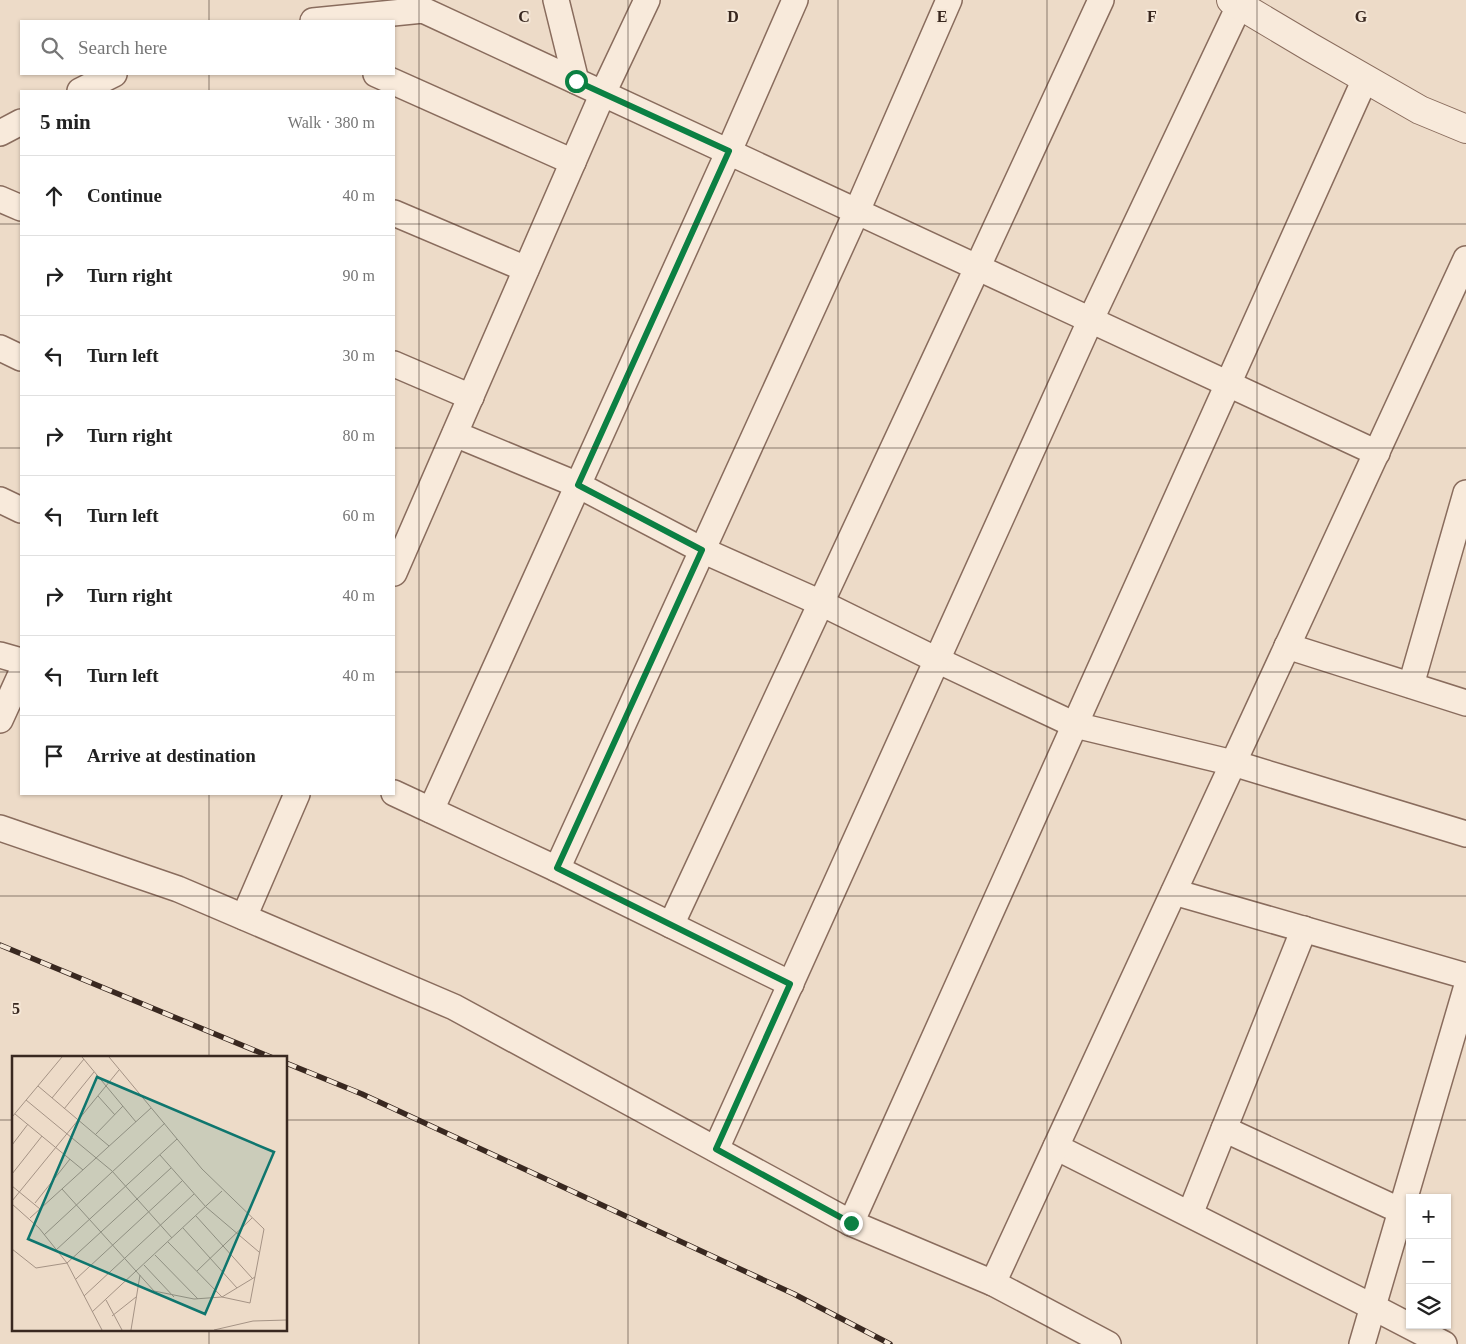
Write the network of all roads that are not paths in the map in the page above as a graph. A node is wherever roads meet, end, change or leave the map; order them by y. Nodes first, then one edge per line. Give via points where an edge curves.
1 (556, 0) edge
2 (647, 0) edge
3 (796, 0) edge
4 (949, 0) edge
5 (1101, 0) edge
6 (1235, 2) edge
7 (323, 20) edge
8 (113, 75) edge
9 (378, 75) edge
10 (1365, 79) junction
11 (576, 81) junction
12 (93, 89) edge
13 (603, 93) junction
14 (20, 123) edge
15 (1466, 128) edge
16 (0, 133) edge
17 (729, 151) junction
18 (573, 162) junction
19 (0, 199) edge
20 (20, 208) edge
21 (857, 211) junction
22 (395, 213) edge
23 (1466, 259) edge
24 (978, 266) junction
25 (526, 269) junction
26 (1091, 319) junction
27 (0, 348) edge
28 (20, 358) edge
29 (395, 364) edge
30 (1229, 383) junction
31 (471, 397) junction
32 (454, 434) junction
33 (1376, 452) junction
34 (578, 485) junction
35 (1466, 493) edge
36 (0, 500) edge
37 (20, 510) edge
38 (402, 533) edge
39 (702, 550) junction
40 (395, 568) edge
41 (821, 603) junction
42 (1287, 646) junction
43 (0, 655) edge
44 (936, 660) junction
45 (20, 661) edge
46 (20, 676) edge
47 (1411, 685) junction
48 (1466, 703) edge
49 (0, 720) edge
50 (1075, 725) junction
51 (1233, 763) junction
52 (395, 793) edge
53 (297, 795) edge
54 (431, 810) junction
55 (0, 828) edge
56 (1466, 834) edge
57 (557, 868) junction
58 (1174, 892) junction
59 (244, 917) junction
60 (671, 926) junction
61 (1304, 930) junction
62 (1466, 976) edge
63 (790, 984) junction
64 (1466, 989) edge
65 (1224, 1129) junction
66 (1056, 1147) junction
67 (716, 1149) junction
68 (1401, 1211) junction
69 (1190, 1214) junction
70 (851, 1223) junction
71 (993, 1283) junction
72 (1373, 1306) junction
73 (1108, 1344) edge
74 (1362, 1344) edge
75 (1444, 1344) edge

1 - 11 street
2 - 13 street
3 - 17 street
4 - 21 street
5 - 24 street
6 - 10 street
6 - 26 street
7 - 11 street via 423,10
8 - 12 street
9 - 18 street
10 - 15 street via 1420,110
10 - 30 street
11 - 13 street
13 - 17 street
13 - 18 street
14 - 16 street
17 - 21 street
17 - 34 street
18 - 25 street
19 - 20 street
21 - 24 street
21 - 39 street
22 - 25 street
23 - 33 street
24 - 26 street
24 - 41 street
25 - 31 street
26 - 30 street
26 - 44 street
27 - 28 street
29 - 31 street
30 - 33 street
30 - 50 street
31 - 32 street
32 - 34 street
32 - 38 street
33 - 42 street
34 - 39 street
34 - 54 street
35 - 47 street
36 - 37 street
38 - 40 street
39 - 41 street
39 - 57 street
41 - 44 street
41 - 60 street
42 - 47 street
42 - 51 street
43 - 45 street
44 - 50 street
44 - 63 street
46 - 49 street
47 - 48 street
50 - 51 street
50 - 70 street
51 - 56 street
51 - 58 street
52 - 54 street
53 - 59 street
54 - 57 street
55 - 59 street via 178,889
57 - 60 street
58 - 61 street
58 - 66 street
59 - 67 street via 454,1007
60 - 63 street
61 - 62 street
61 - 65 street
63 - 67 street
64 - 68 street
65 - 68 street
65 - 69 street
66 - 69 street
66 - 71 street
67 - 70 street
68 - 72 street
69 - 72 street
70 - 71 street
71 - 73 street
72 - 74 street
72 - 75 street

